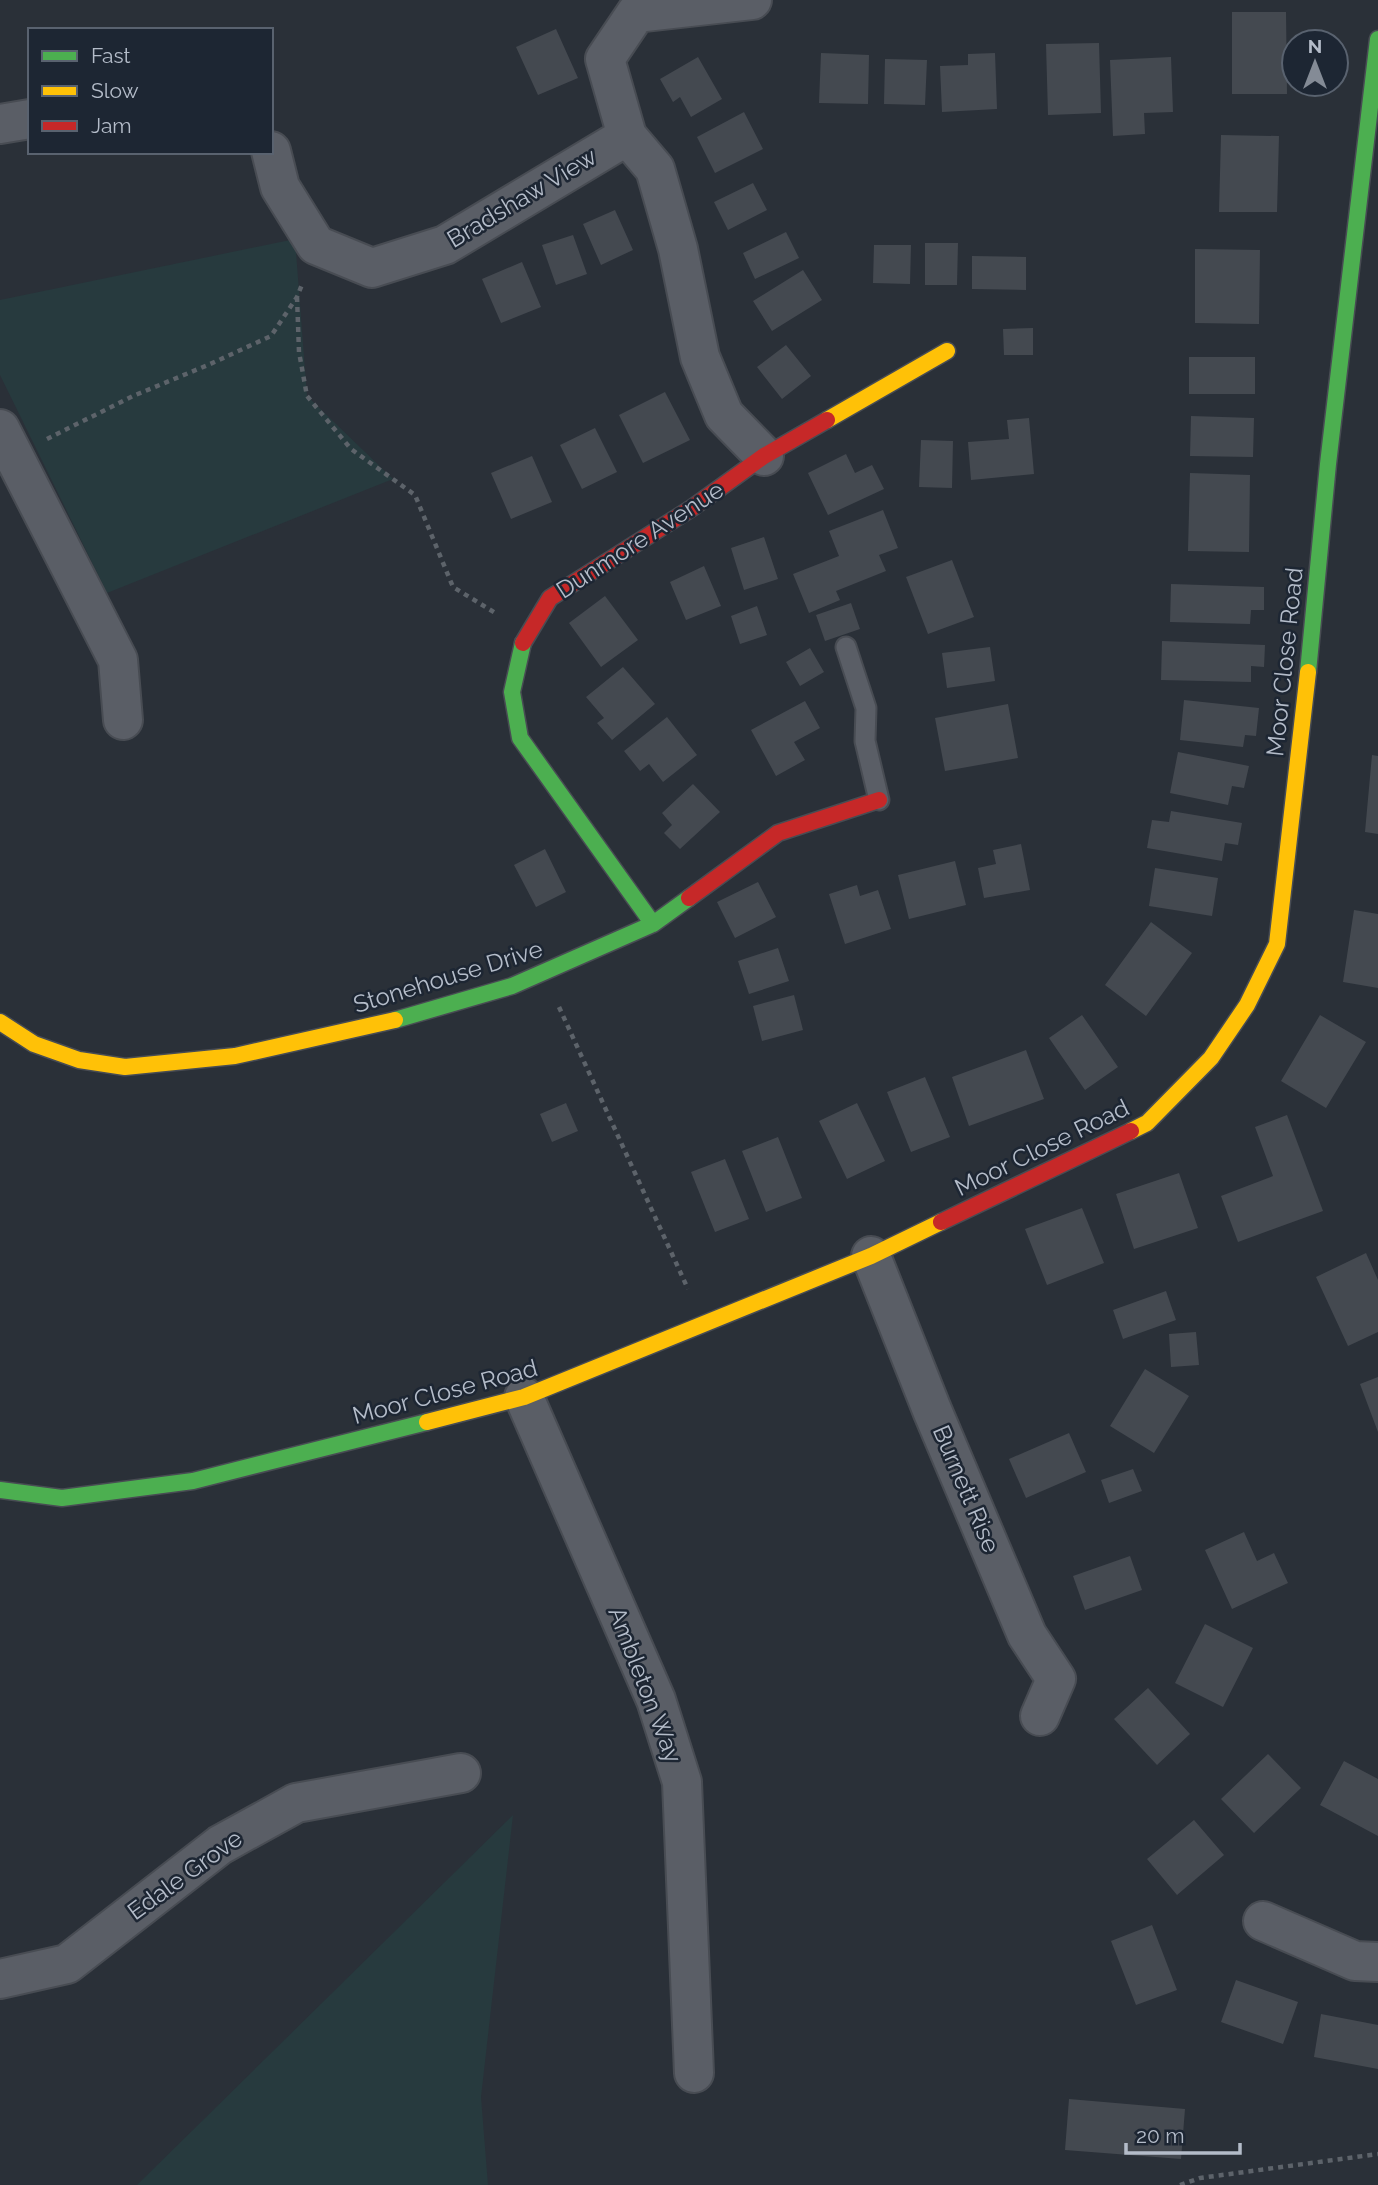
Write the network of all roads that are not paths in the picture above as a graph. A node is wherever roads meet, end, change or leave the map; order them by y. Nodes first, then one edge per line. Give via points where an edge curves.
1 (752, 0) edge
2 (1378, 39) edge
3 (28, 119) edge
4 (0, 124) edge
5 (627, 135) junction
6 (272, 154) edge
7 (947, 351) dead end
8 (5, 450) edge
9 (764, 456) junction
10 (846, 647) dead end
11 (123, 720) dead end
12 (879, 800) joint
13 (653, 924) junction
14 (0, 1022) edge
15 (871, 1256) junction
16 (524, 1397) junction
17 (0, 1490) edge
18 (1040, 1716) dead end
19 (461, 1773) dead end
20 (1263, 1921) dead end
21 (1378, 1962) edge
22 (0, 1979) edge
23 (694, 2073) dead end

1 - 5 street via 636,13 605,59
2 - 15 street, Moor Close Road via 1277,944 1247,1005 1211,1058 1147,1123
3 - 4 street
5 - 6 street, Bradshaw View via 445,245 372,268 316,244 281,187
5 - 9 street via 655,169 678,249 700,357 724,415
7 - 9 street, Dunmore Avenue
8 - 11 street via 118,660
9 - 13 street, Dunmore Avenue via 692,509 550,598 522,646 512,692 520,738
10 - 12 lane via 866,708 865,741
12 - 13 street, Stonehouse Drive via 778,833
13 - 14 street, Stonehouse Drive via 512,986 374,1026 235,1056 125,1067 79,1060 34,1044
15 - 16 street, Moor Close Road
15 - 18 street, Burnett Rise via 1027,1635 1056,1679
16 - 17 street, Moor Close Road via 194,1481 62,1498
16 - 23 street, Ambleton Way via 656,1700 682,1782
19 - 22 street, Edale Grove via 296,1802 220,1845 67,1964
20 - 21 street via 1355,1961

